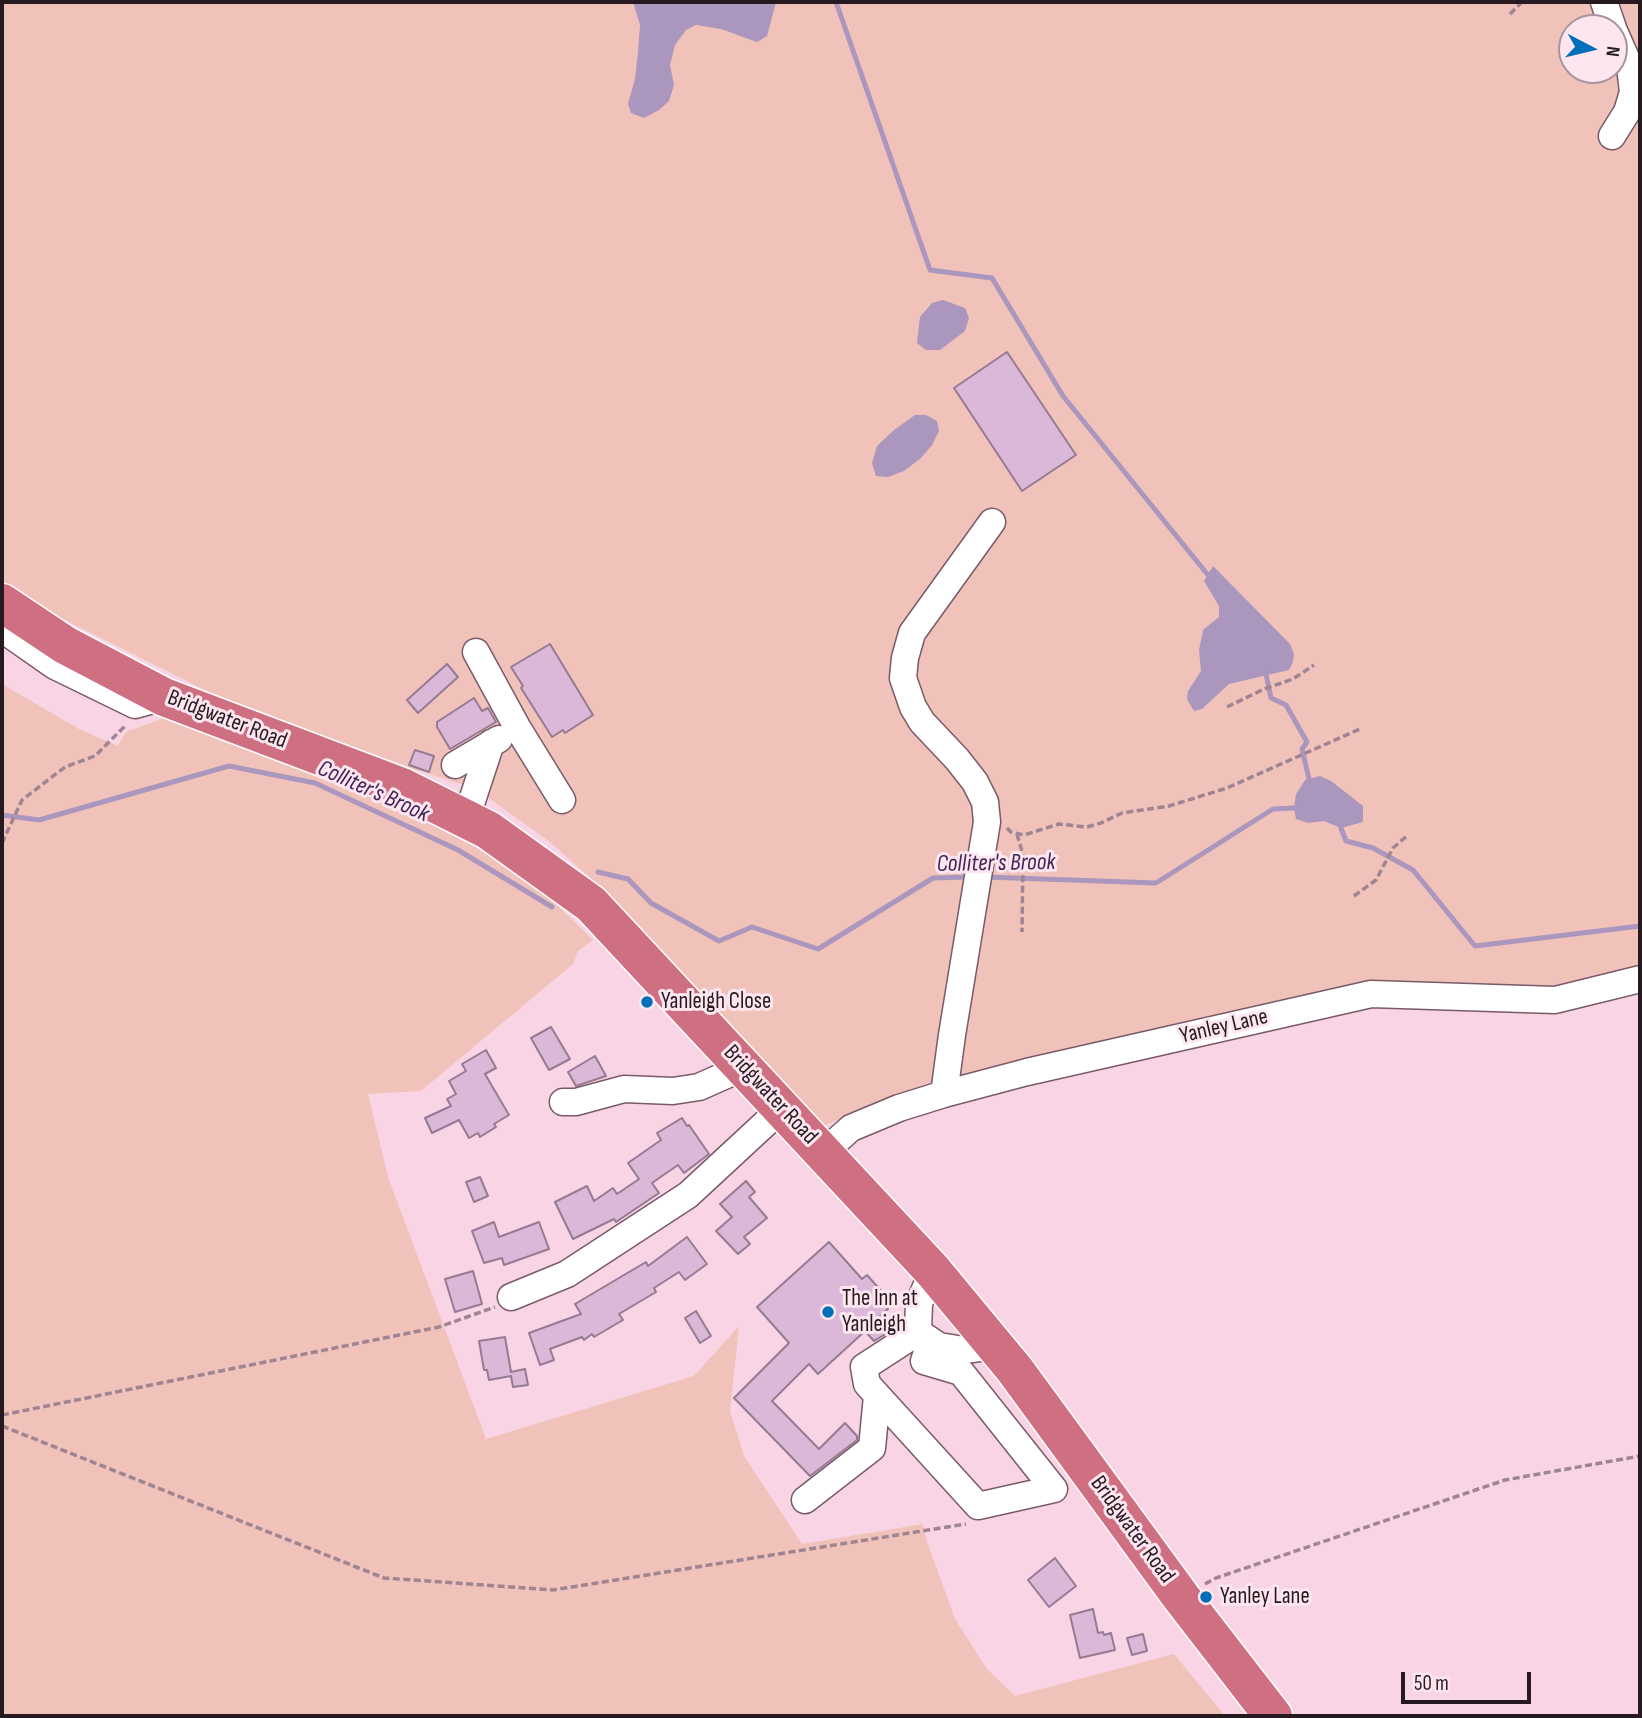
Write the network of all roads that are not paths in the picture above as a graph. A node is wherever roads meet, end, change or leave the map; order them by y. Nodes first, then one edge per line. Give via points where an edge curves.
1 (1628, 63) edge
2 (1612, 136) dead end
3 (992, 522) dead end
4 (2, 603) edge
5 (2, 629) edge
6 (476, 652) dead end
7 (164, 697) junction
8 (517, 727) junction
9 (491, 743) junction
10 (455, 765) dead end
11 (562, 800) dead end
12 (466, 819) junction
13 (1640, 979) edge
14 (744, 1067) junction
15 (944, 1094) junction
16 (563, 1102) dead end
17 (782, 1108) junction
18 (824, 1152) junction
19 (933, 1271) junction
20 (512, 1297) road end
21 (925, 1336) junction
22 (995, 1346) junction
23 (877, 1396) junction
24 (805, 1500) dead end
25 (1273, 1716) edge

1 - 2 street via 1633,92 1628,112
3 - 15 street via 912,633 903,678 922,722 975,782 985,802 987,822
4 - 7 highway, Bridgwater Road via 65,645
5 - 7 street via 55,666 135,705
6 - 8 street
7 - 12 highway, Bridgwater Road via 402,787
8 - 9 street
8 - 11 street
9 - 10 street
9 - 12 street
12 - 14 highway, Bridgwater Road via 590,904
13 - 15 street, Yanley Lane via 1555,1000 1371,994
14 - 16 street via 699,1087 624,1089
14 - 17 highway, Bridgwater Road
15 - 18 street, Yanley Lane via 851,1128
17 - 18 highway, Bridgwater Road
17 - 20 street via 688,1195 567,1274
18 - 19 highway, Bridgwater Road
19 - 21 street via 919,1303
19 - 22 highway, Bridgwater Road
21 - 22 street via 939,1346 964,1350
21 - 23 street via 864,1367 867,1384
21 - 23 street via 924,1361 961,1372 1054,1489 978,1506
22 - 25 highway, Bridgwater Road
23 - 24 street via 872,1448

